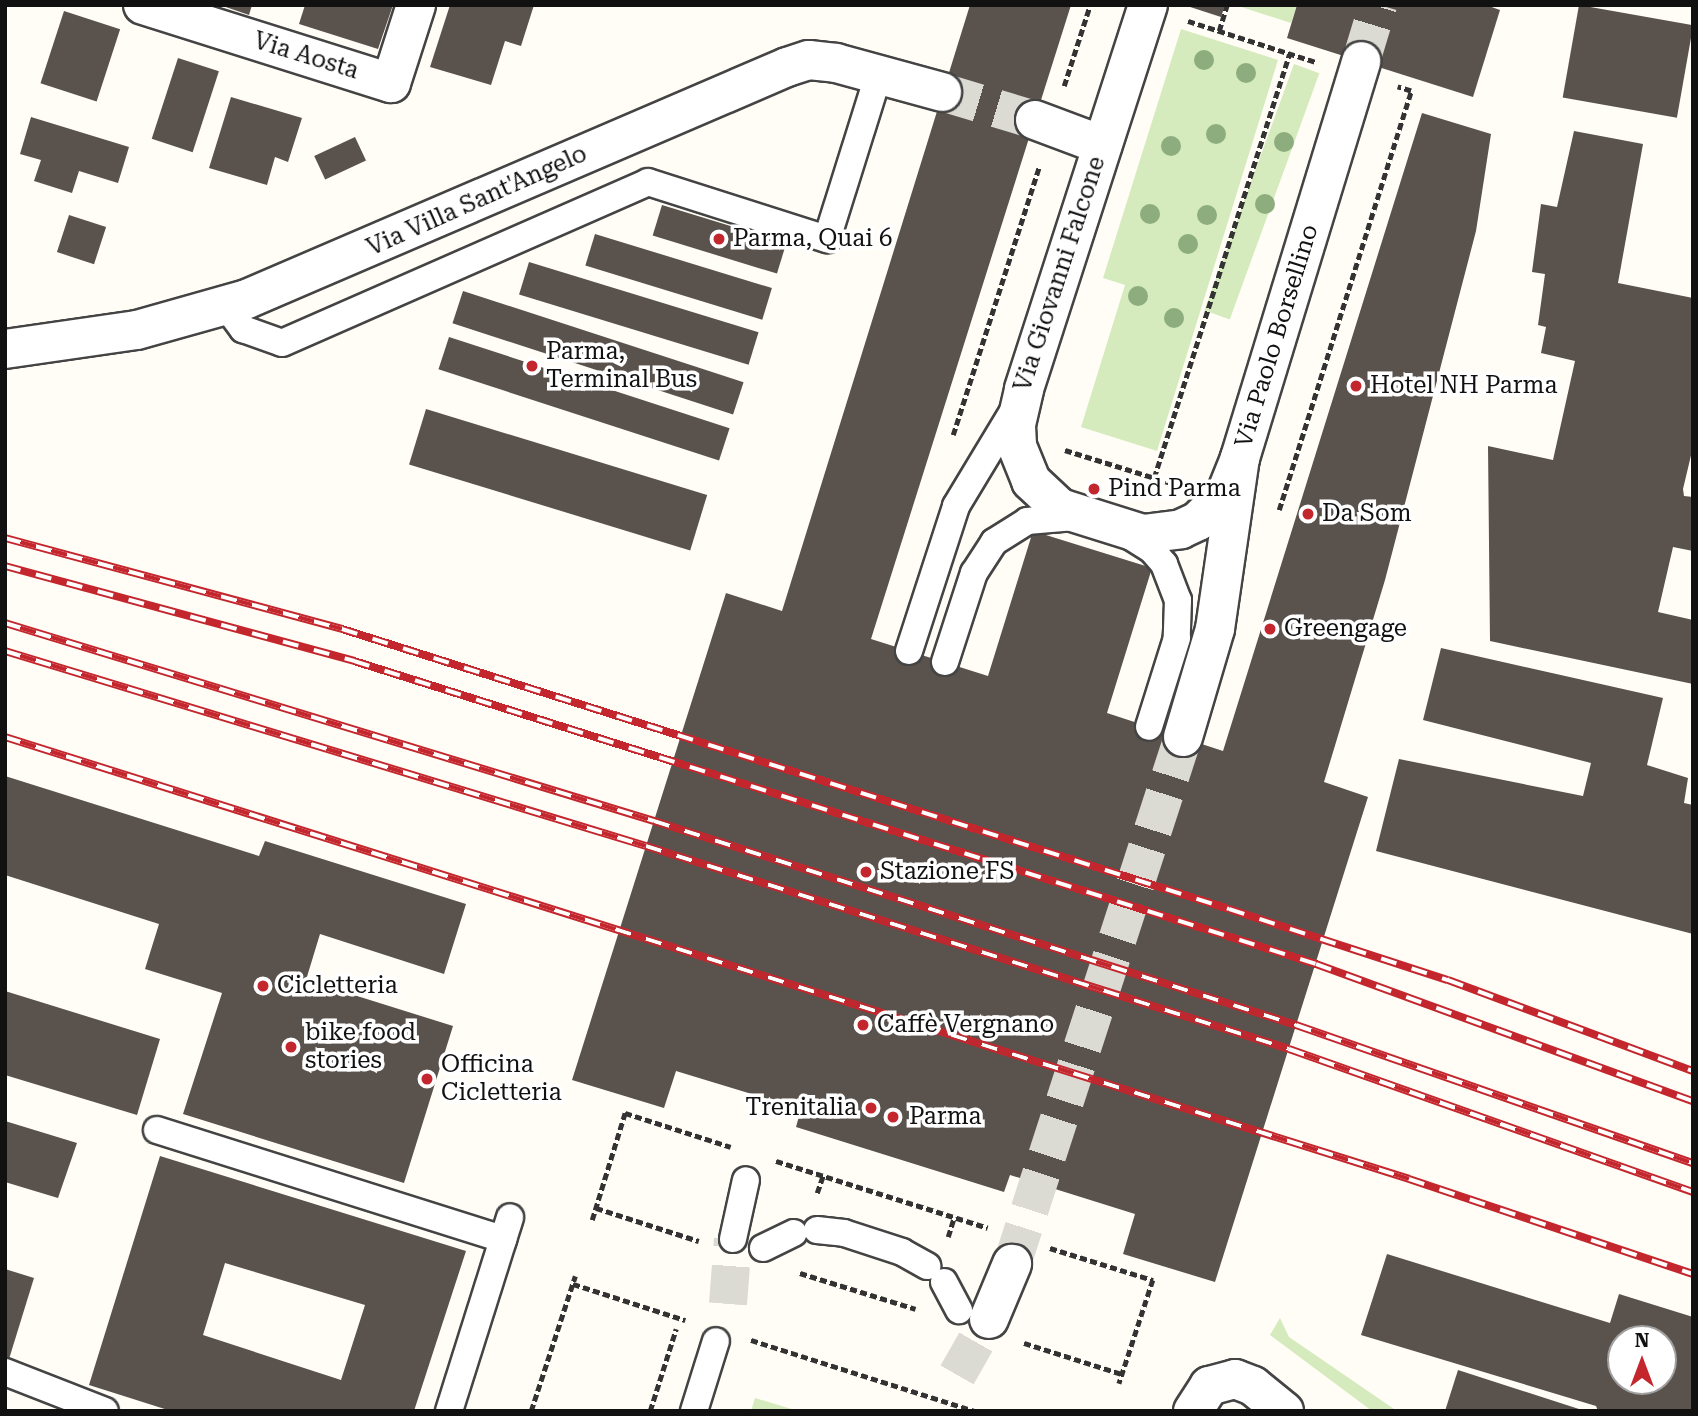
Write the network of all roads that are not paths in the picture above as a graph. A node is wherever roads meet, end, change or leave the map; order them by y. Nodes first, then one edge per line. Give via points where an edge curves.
1 (143, 5) edge
2 (416, 5) edge
3 (1164, 12) edge
4 (1342, 63) tunnel mouth
5 (879, 73) junction
6 (942, 92) tunnel mouth
7 (1039, 136) tunnel mouth
8 (1102, 145) junction
9 (226, 306) junction
10 (5, 348) edge
11 (1024, 390) junction
12 (1240, 458) junction
13 (1101, 524) junction
14 (909, 651) dead end
15 (945, 662) dead end
16 (1166, 732) joint
17 (157, 1130) dead end
18 (746, 1180) dead end
19 (733, 1239) tunnel mouth
20 (763, 1248) dead end
21 (1012, 1264) tunnel mouth
22 (988, 1323) joint
23 (729, 1339) road end
24 (5, 1372) edge
25 (105, 1411) edge
26 (449, 1411) edge
27 (694, 1411) edge
28 (1193, 1411) edge
29 (1284, 1411) edge

1 - 2 street, Via Aosta via 391,83
3 - 8 street, Via Giovanni Falcone
4 - 12 street, Via Paolo Borsellino
5 - 6 street, Via Villa Sant'Angelo
5 - 9 street, Via Villa Sant'Angelo via 809,61 787,66
5 - 9 lane via 827,239 648,182 282,343 243,329
7 - 8 street
8 - 11 street, Via Giovanni Falcone
9 - 10 street, Via Villa Sant'Angelo via 98,337
11 - 13 street via 1016,426 1022,464 1044,496
11 - 14 lane, Via Giovanni Falcone via 956,506
12 - 13 street via 1226,492 1198,520 1162,533
12 - 16 street, Via Paolo Borsellino via 1215,629
13 - 15 lane via 1065,515 1027,520 994,542 974,573
13 - 16 lane, Via Paolo Borsellino via 1151,549 1173,581 1178,600 1177,638
17 - 26 lane via 506,1228
18 - 19 lane
20 - 22 lane via 811,1226 902,1252 935,1265
21 - 22 street
23 - 27 lane
24 - 25 lane
28 - 29 street via 1209,1386 1235,1379 1253,1386

